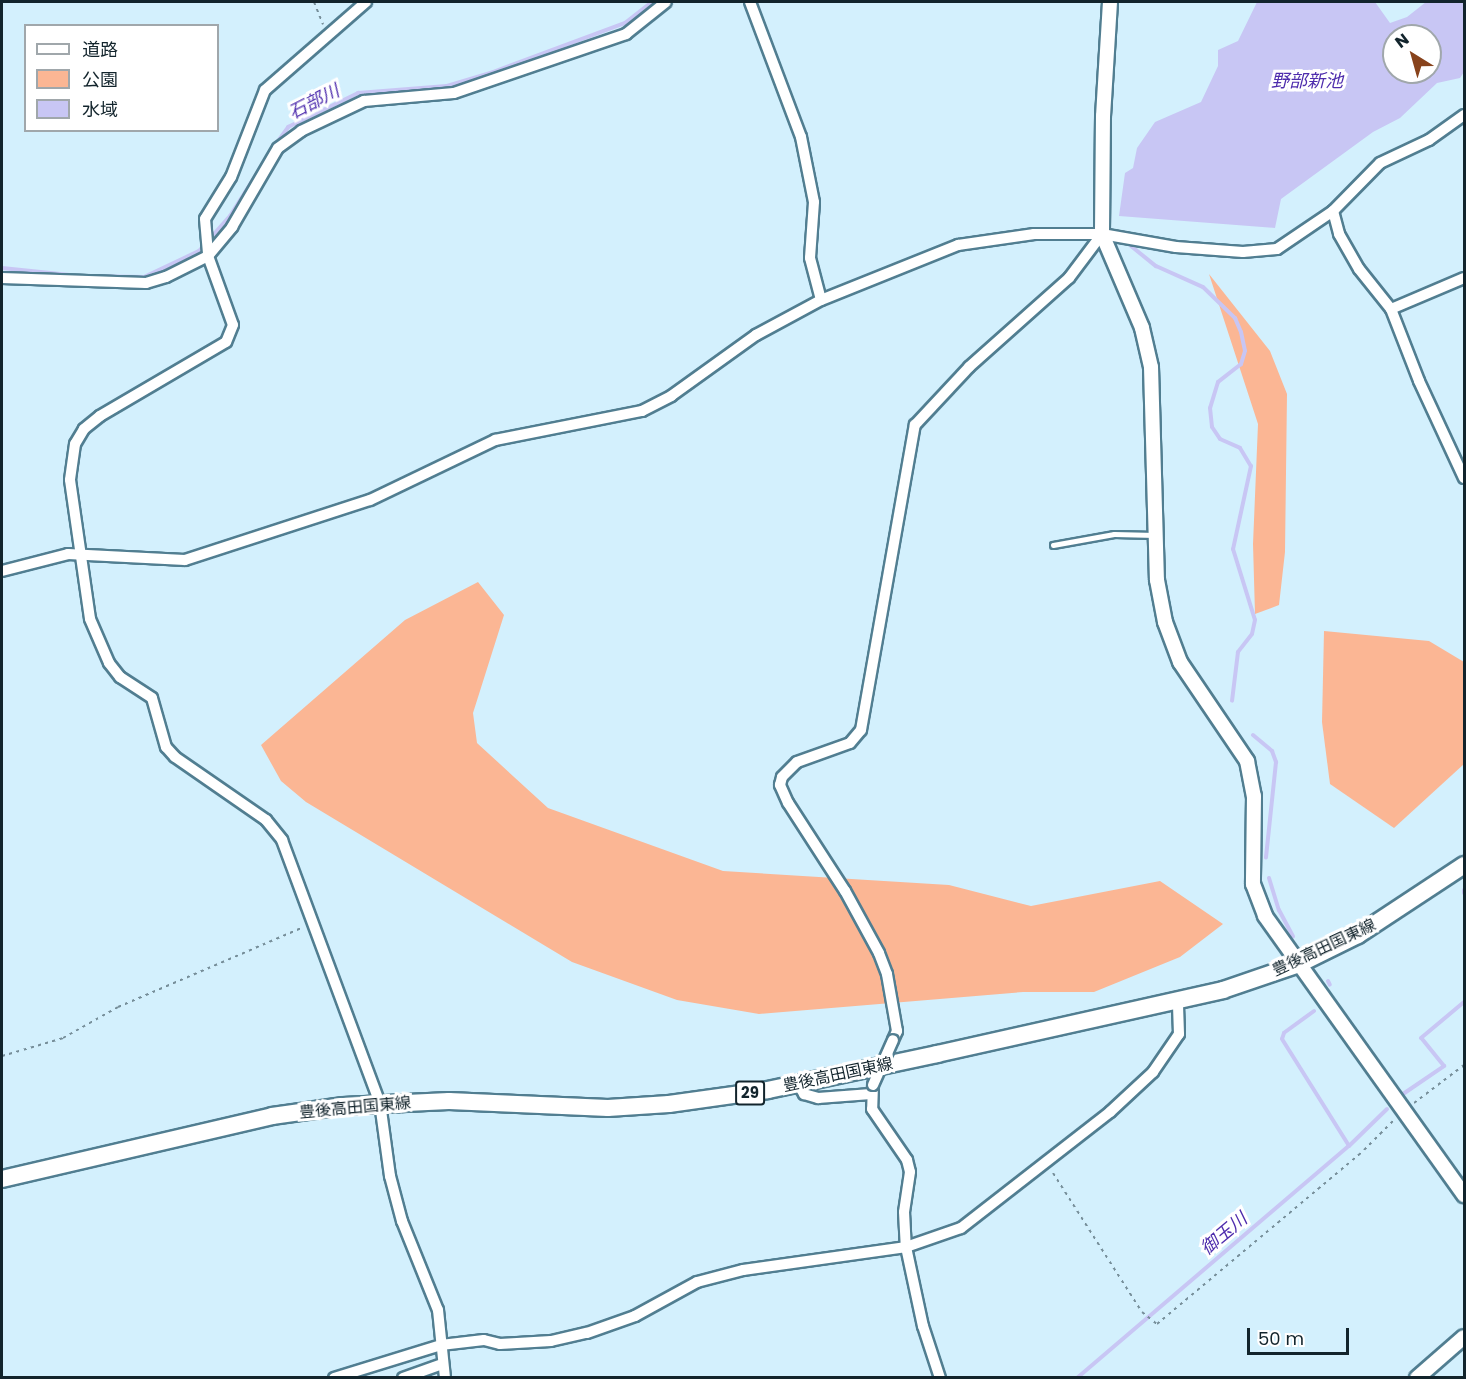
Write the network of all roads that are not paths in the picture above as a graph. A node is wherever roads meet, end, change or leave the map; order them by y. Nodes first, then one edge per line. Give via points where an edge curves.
1 (366, 2) edge
2 (666, 2) edge
3 (750, 2) edge
4 (1110, 2) edge
5 (1464, 115) edge
6 (1333, 211) junction
7 (1102, 234) junction
8 (206, 247) junction
9 (2, 278) edge
10 (1464, 278) edge
11 (821, 300) junction
12 (1391, 309) junction
13 (1464, 478) edge
14 (1155, 535) junction
15 (1053, 545) dead end
16 (78, 554) junction
17 (2, 571) edge
18 (1464, 865) edge
19 (1299, 964) junction
20 (1178, 1002) junction
21 (798, 1084) junction
22 (872, 1089) junction
23 (380, 1103) junction
24 (2, 1179) edge
25 (1464, 1195) edge
26 (906, 1247) junction
27 (1464, 1337) edge
28 (441, 1345) junction
29 (442, 1364) junction
30 (334, 1377) edge
31 (403, 1377) edge
32 (445, 1377) edge
33 (940, 1377) edge
34 (1417, 1377) edge

1 - 8 street via 265,90 231,177 205,219
2 - 8 street via 626,33 454,93 364,101 300,131 278,148 232,227
3 - 11 street via 801,137 814,202 810,258
4 - 7 street via 1102,116
5 - 6 street via 1429,140 1380,163
6 - 7 street via 1305,234 1265,252 1176,247
6 - 12 street via 1339,234 1359,269
7 - 11 street via 1034,234 977,240
7 - 14 street via 1142,328 1151,367
7 - 22 street, bridge via 1069,278 969,367 915,425 861,730 849,743 797,762 782,777 780,785 788,803 845,891 887,974 897,1031
8 - 9 street via 146,283
8 - 16 street via 231,315 231,334 218,349 84,429 75,444 70,471
10 - 12 street
11 - 16 street via 756,335 671,396 642,411 495,440 370,500 185,560
12 - 13 street
14 - 15 lane via 1114,534
14 - 19 street via 1157,580 1172,643 1191,680 1247,761 1254,796 1252,868 1258,900
16 - 17 street via 40,559
16 - 23 street via 90,619 109,663 120,677 152,698 162,736 175,757 274,829
18 - 19 main road, 豊後高田国東線 / 29 via 1358,935
19 - 20 main road, 豊後高田国東線 / 29
19 - 25 street
20 - 21 main road, 豊後高田国東線 / 29
20 - 26 street via 1179,1034 1153,1072 1046,1163 961,1228
21 - 22 street via 804,1094 818,1098
21 - 23 main road, 豊後高田国東線 / 29 via 722,1098 608,1108 449,1101
22 - 26 street via 875,1115 907,1160 910,1172 904,1212
23 - 24 main road, 豊後高田国東線 / 29 via 272,1116
23 - 28 street via 390,1176 414,1258 438,1310
26 - 28 street via 743,1270 697,1282 617,1324 551,1341
26 - 33 street via 923,1326
27 - 34 street
28 - 29 street
28 - 30 street
29 - 31 street
29 - 32 street

